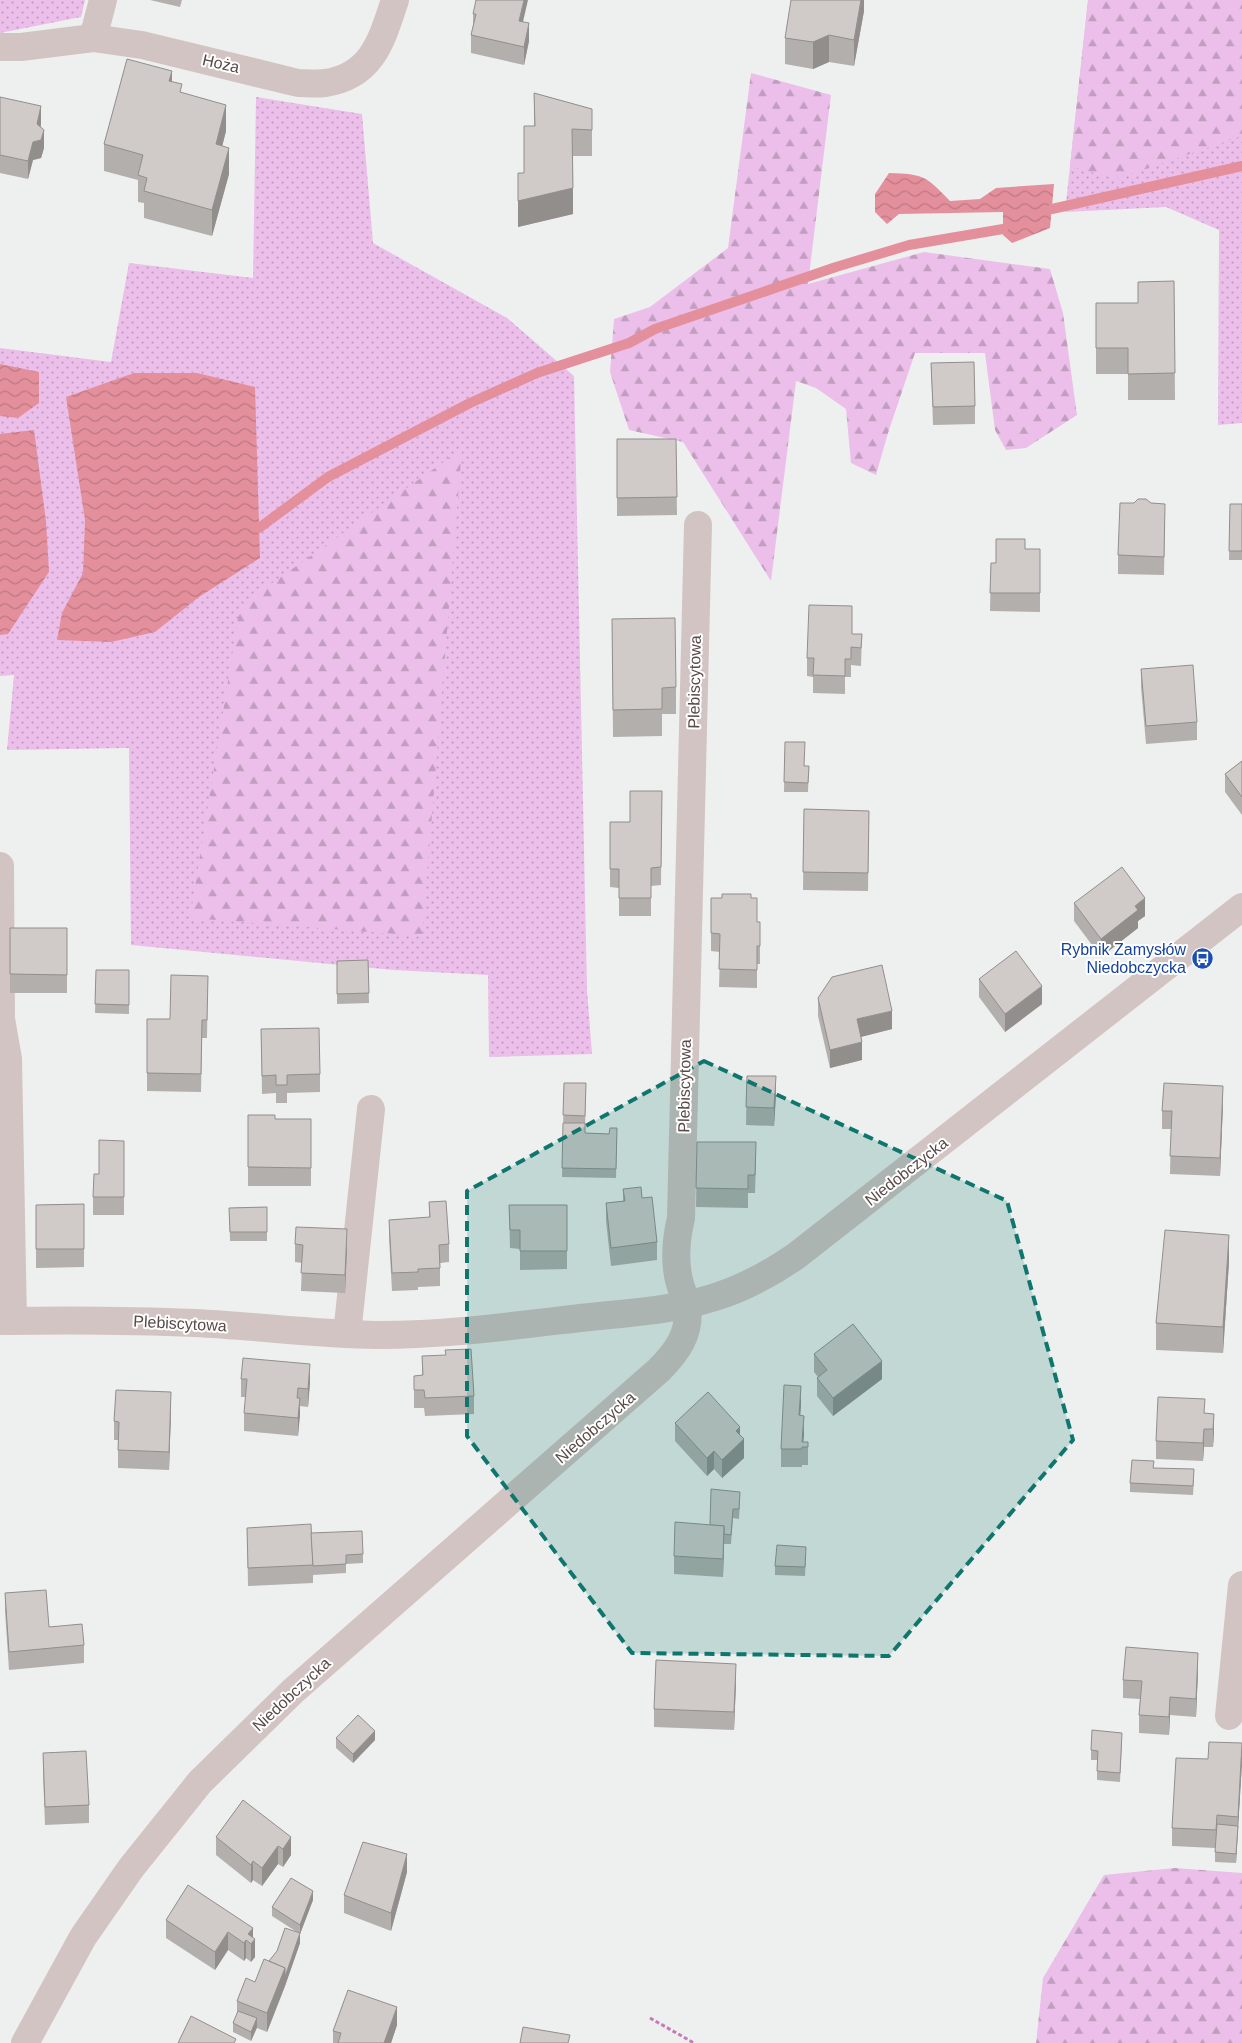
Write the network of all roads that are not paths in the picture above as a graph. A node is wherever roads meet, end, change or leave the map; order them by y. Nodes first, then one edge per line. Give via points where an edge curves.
1 (102, 0) edge
2 (395, 0) edge
3 (93, 38) junction
4 (0, 47) edge
5 (698, 525) dead end
6 (0, 866) edge
7 (1242, 907) edge
8 (371, 1109) dead end
9 (687, 1305) junction
10 (7, 1321) edge
11 (347, 1334) junction
12 (1242, 1585) edge
13 (1229, 1716) dead end
14 (25, 2043) edge

1 - 3 street
2 - 3 street, Hoża via 383,36 363,67 346,77 325,83 298,83 142,45
3 - 4 street, Hoża
5 - 9 street, Plebiscytowa via 681,1218 676,1242 678,1279
6 - 10 street, Plebiscytowa via 1,1019 8,1059
7 - 9 street, Niedobczycka via 796,1256 747,1285
8 - 11 street
9 - 11 street, Plebiscytowa via 478,1329
9 - 14 street, Niedobczycka via 684,1338 659,1370 320,1666 200,1782 130,1868 83,1937
10 - 11 street, Plebiscytowa via 137,1320
12 - 13 street

